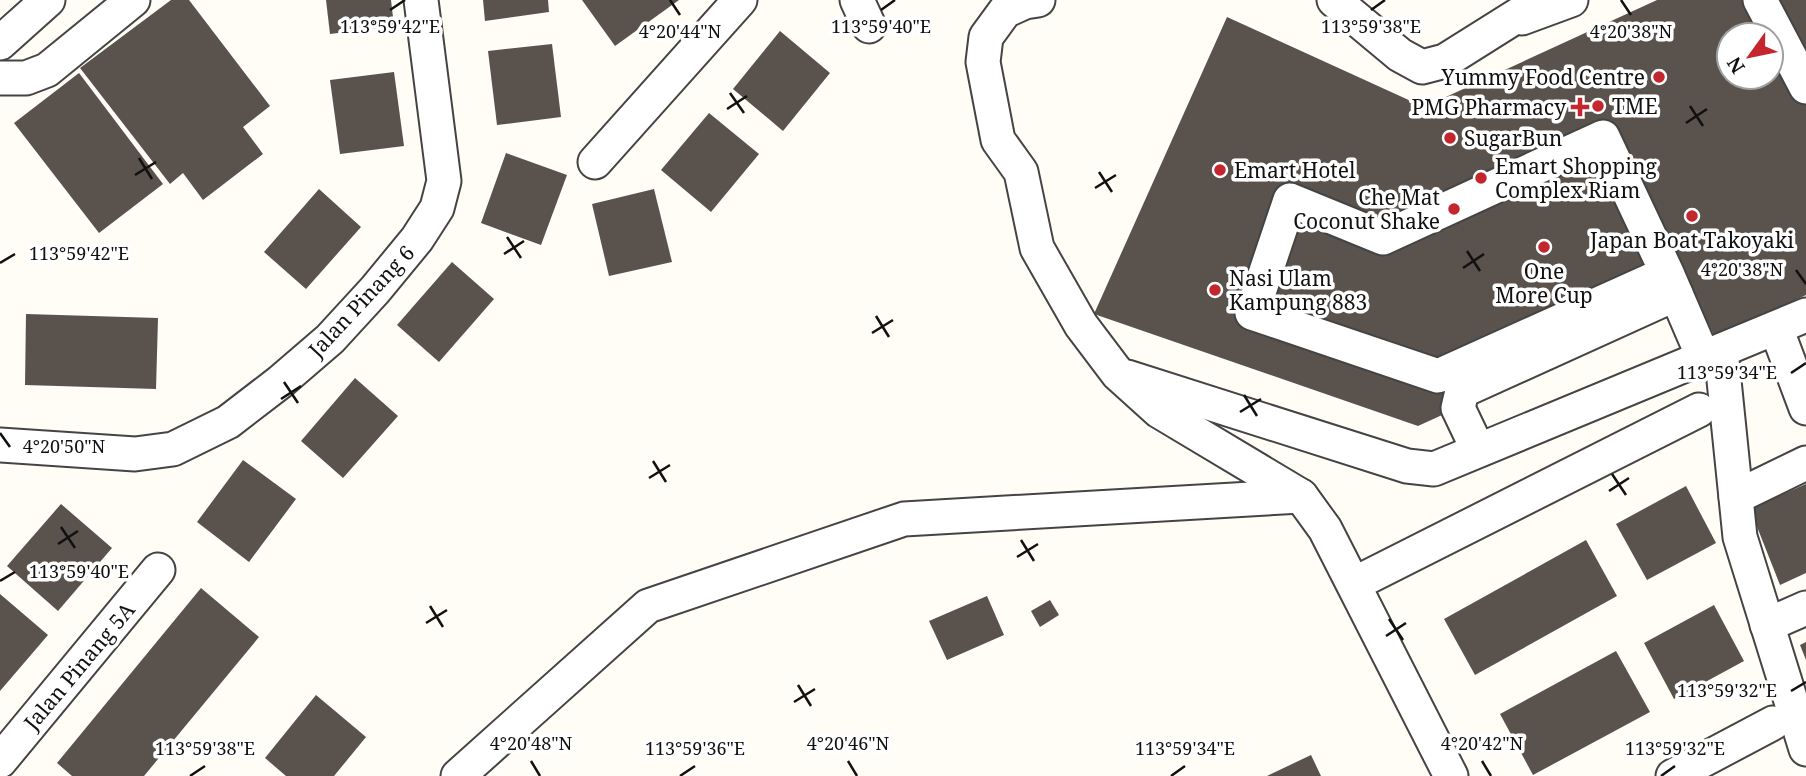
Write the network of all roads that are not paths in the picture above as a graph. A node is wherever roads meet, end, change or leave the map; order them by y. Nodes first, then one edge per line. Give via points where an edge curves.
1 (48, 0) edge
2 (133, 0) edge
3 (421, 0) edge
4 (740, 0) edge
5 (1038, 0) edge
6 (1334, 0) edge
7 (1542, 0) edge
8 (1571, 0) edge
9 (1760, 0) edge
10 (1500, 26) junction
11 (0, 43) edge
12 (0, 78) edge
13 (1806, 87) edge
14 (595, 162) dead end
15 (1671, 284) junction
16 (1806, 315) edge
17 (1776, 328) junction
18 (1712, 355) junction
19 (1118, 374) junction
20 (1806, 408) edge
21 (1699, 410) dead end
22 (0, 445) edge
23 (1478, 450) junction
24 (1806, 463) edge
25 (1301, 496) junction
26 (1736, 497) junction
27 (158, 570) dead end
28 (1354, 584) junction
29 (1806, 608) edge
30 (1767, 625) junction
31 (1773, 723) dead end
32 (1806, 749) edge
33 (0, 761) edge
34 (458, 776) edge
35 (1451, 776) edge
36 (1673, 776) edge

1 - 11 street
2 - 12 street via 47,70 26,78
3 - 22 street, Jalan Pinang 6 via 444,181 437,208 418,239 330,339 228,422 173,449 135,454
4 - 14 street
5 - 19 street via 1005,11 986,37 983,62 998,140 1021,172 1037,248 1081,325
6 - 10 street via 1400,55 1422,67 1445,61
7 - 10 street
8 - 10 street
9 - 13 street
15 - 15 street via 1438,376 1252,313 1290,200 1383,238 1603,136
15 - 18 street
15 - 23 street via 1462,391 1458,408
16 - 17 street
17 - 18 street
17 - 20 street
18 - 23 street
18 - 26 street
19 - 23 street via 1407,466 1434,469
19 - 25 street via 1158,411
21 - 28 street
24 - 26 street
25 - 28 street via 1325,529
25 - 34 street via 904,519 648,606
26 - 30 street via 1740,537
27 - 33 street, Jalan Pinang 5A
28 - 35 street
29 - 30 street
30 - 32 street
31 - 36 street

